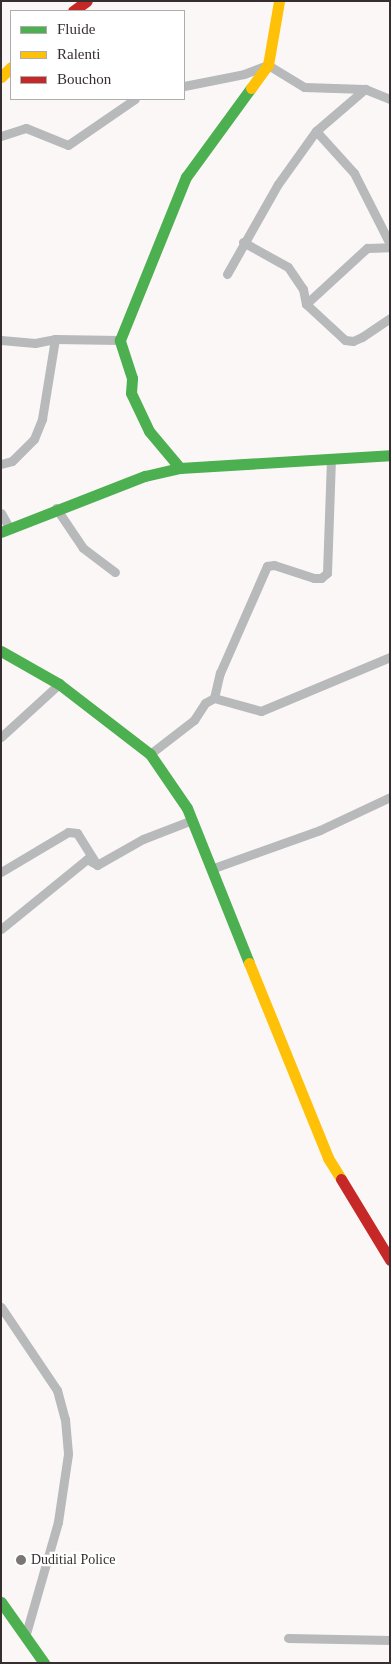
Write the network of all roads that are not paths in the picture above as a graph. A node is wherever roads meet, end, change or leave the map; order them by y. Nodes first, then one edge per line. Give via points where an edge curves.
1 (87, 1) edge
2 (279, 1) edge
3 (75, 10) edge
4 (268, 65) junction
5 (185, 86) edge
6 (365, 89) junction
7 (390, 99) edge
8 (135, 100) edge
9 (316, 130) junction
10 (1, 136) edge
11 (242, 242) junction
12 (389, 245) edge
13 (227, 274) dead end
14 (306, 304) junction
15 (390, 318) edge
16 (1, 340) edge
17 (55, 340) junction
18 (120, 340) junction
19 (390, 455) edge
20 (331, 461) junction
21 (1, 464) edge
22 (180, 468) junction
23 (56, 508) junction
24 (1, 513) edge
25 (6, 531) edge
26 (115, 572) dead end
27 (1, 651) edge
28 (390, 657) edge
29 (60, 684) junction
30 (214, 698) junction
31 (1, 738) edge
32 (150, 754) junction
33 (390, 796) edge
34 (192, 820) junction
35 (97, 865) junction
36 (211, 869) junction
37 (1, 872) edge
38 (1, 929) edge
39 (390, 1260) edge
40 (1, 1307) edge
41 (1, 1602) edge
42 (25, 1637) junction
43 (288, 1638) dead end
44 (390, 1640) edge
45 (44, 1663) edge

1 - 3 street
2 - 4 street
4 - 5 street via 244,74
4 - 6 street via 304,87
4 - 18 street via 178,192 143,289 132,304
6 - 7 street
6 - 9 street
8 - 10 street via 68,145 26,128
9 - 11 street
9 - 12 street via 354,173
11 - 13 street
11 - 14 street via 288,267 303,289
12 - 14 street via 367,248
14 - 15 street via 345,340 358,339
16 - 17 street via 35,343
17 - 18 street
17 - 21 street via 42,419 34,439 12,461
18 - 22 street via 132,378 132,393 149,431
19 - 20 street
20 - 22 street
20 - 30 street via 327,573 321,578 314,578 274,565 267,566 220,673
22 - 23 street via 145,476
23 - 25 street
23 - 26 street via 83,548
24 - 25 street
27 - 29 street
28 - 30 street via 261,711
29 - 31 street
29 - 32 street
30 - 32 street via 205,703 194,720
32 - 34 street via 172,782
33 - 36 street via 320,830
34 - 35 street via 143,839
34 - 36 street
35 - 37 street via 77,833 68,832
35 - 38 street via 87,859
36 - 39 street via 328,1158
40 - 42 street via 57,1390 65,1419 68,1454 58,1522
41 - 42 street
42 - 45 street
43 - 44 street

